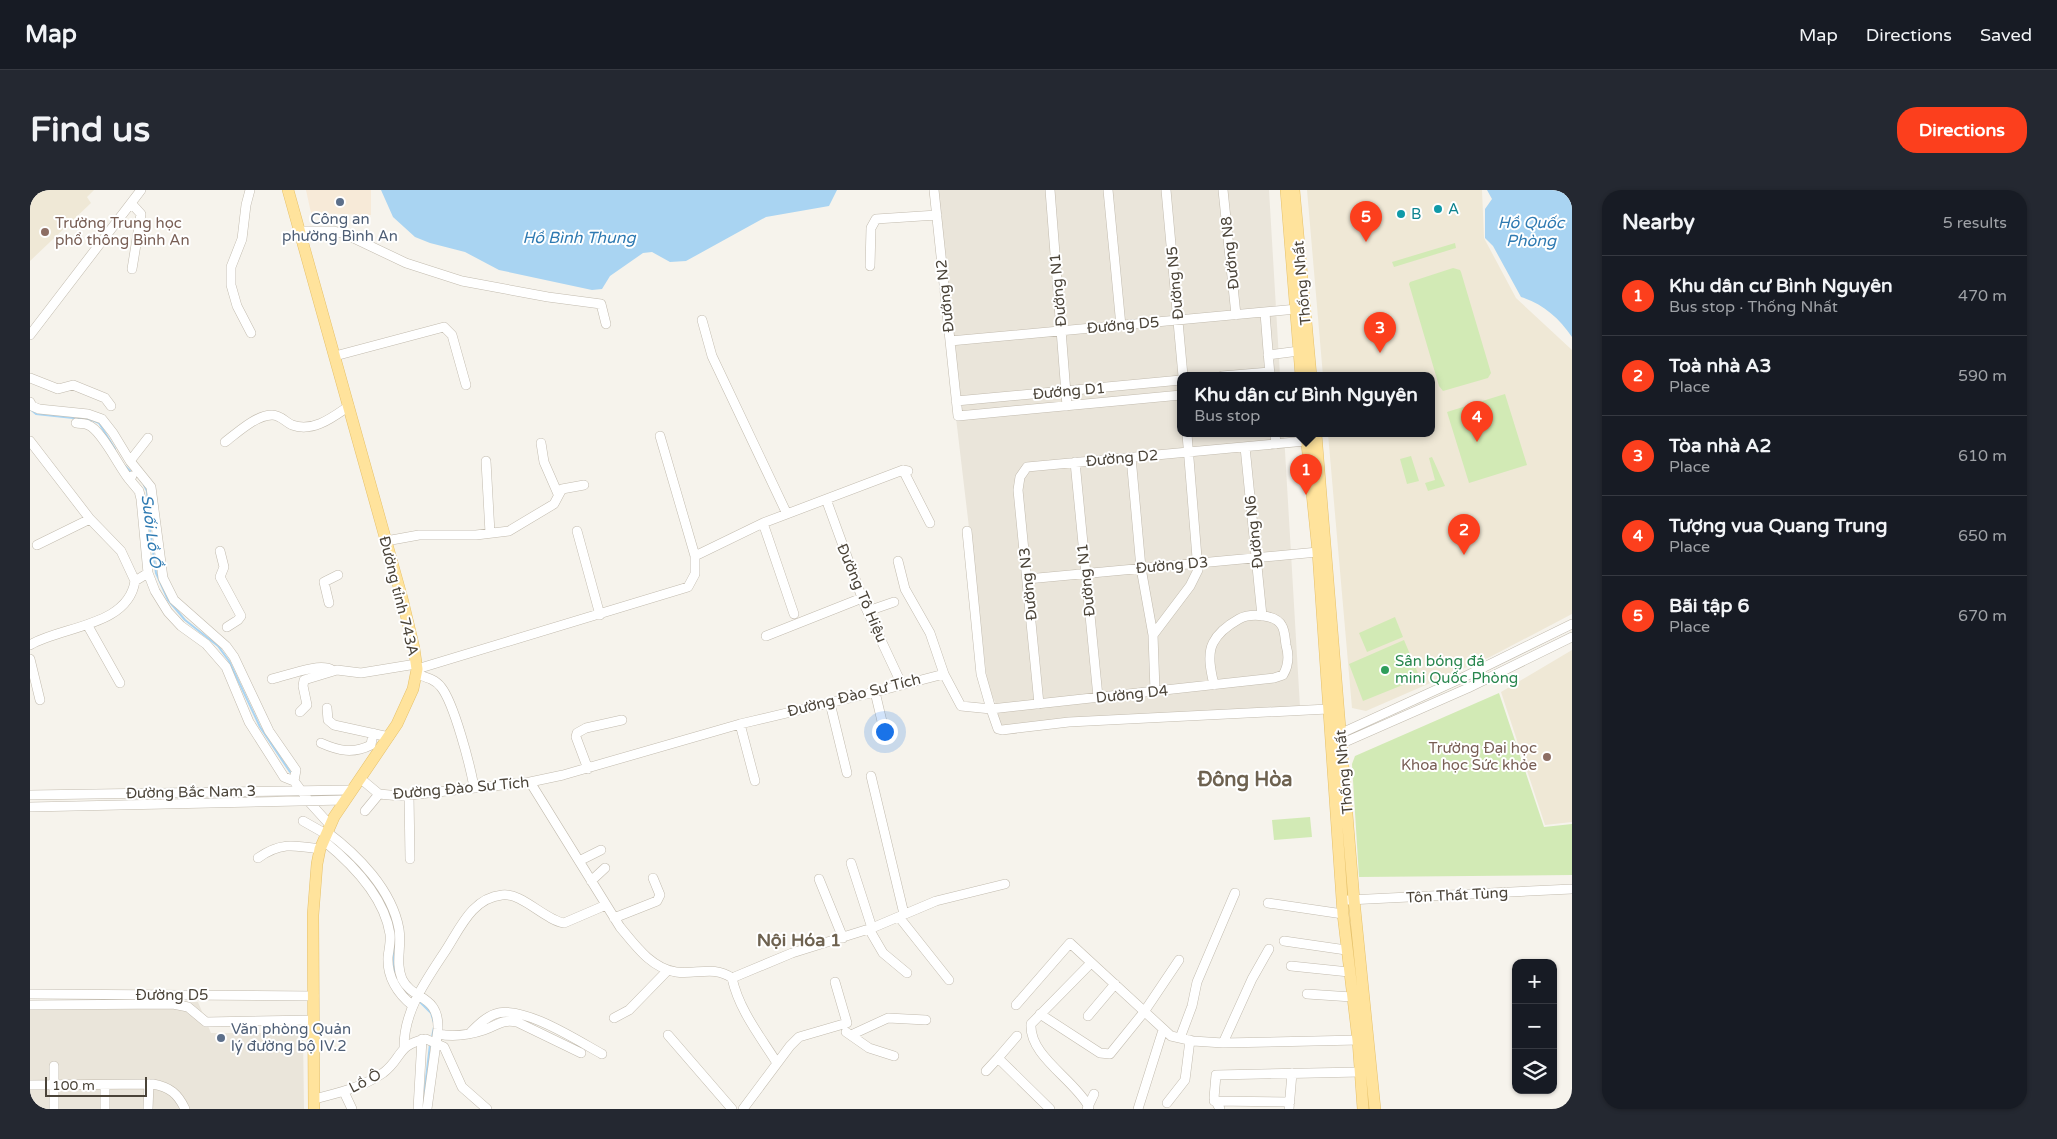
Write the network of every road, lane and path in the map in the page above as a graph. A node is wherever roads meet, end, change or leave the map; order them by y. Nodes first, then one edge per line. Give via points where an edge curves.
1 (142, 190) edge
2 (250, 190) edge
3 (288, 190) edge
4 (934, 190) edge
5 (1050, 190) edge
6 (1108, 190) edge
7 (1166, 190) edge
8 (1224, 190) edge
9 (1286, 190) edge
10 (1294, 190) edge
11 (131, 203) junction
12 (937, 215) junction
13 (300, 232) junction
14 (870, 266) dead end
15 (132, 269) dead end
16 (1301, 309) junction
17 (1265, 313) junction
18 (1236, 315) junction
19 (702, 320) dead end
20 (1179, 320) junction
21 (606, 324) dead end
22 (1121, 326) junction
23 (1062, 331) junction
24 (251, 333) dead end
25 (30, 335) edge
26 (950, 341) junction
27 (1299, 351) junction
28 (1268, 355) junction
29 (335, 356) junction
30 (1183, 372) edge
31 (1270, 372) edge
32 (1301, 372) edge
33 (1310, 372) edge
34 (30, 378) edge
35 (1177, 380) edge
36 (1144, 384) junction
37 (466, 386) dead end
38 (1112, 387) junction
39 (1067, 391) junction
40 (1177, 395) edge
41 (994, 398) junction
42 (1145, 398) junction
43 (956, 401) junction
44 (1114, 401) junction
45 (30, 402) edge
46 (111, 406) dead end
47 (349, 406) junction
48 (1068, 406) junction
49 (996, 412) junction
50 (958, 416) joint
51 (76, 424) dead end
52 (660, 436) dead end
53 (1187, 437) edge
54 (1275, 437) edge
55 (1311, 437) edge
56 (148, 438) dead end
57 (30, 441) edge
58 (225, 442) dead end
59 (541, 442) dead end
60 (1276, 444) junction
61 (1245, 447) junction
62 (1189, 452) junction
63 (1131, 457) junction
64 (130, 461) junction
65 (486, 461) dead end
66 (1075, 462) junction
67 (1027, 467) joint
68 (137, 470) junction
69 (130, 478) junction
70 (584, 485) dead end
71 (558, 494) junction
72 (826, 499) junction
73 (787, 514) junction
74 (90, 519) junction
75 (763, 523) junction
76 (930, 523) dead end
77 (577, 531) dead end
78 (967, 531) dead end
79 (490, 533) junction
80 (386, 541) junction
81 (37, 545) dead end
82 (220, 551) dead end
83 (1322, 552) junction
84 (695, 556) junction
85 (1256, 557) junction
86 (898, 561) dead end
87 (1198, 562) junction
88 (1142, 568) junction
89 (148, 573) junction
90 (1085, 573) junction
91 (338, 575) dead end
92 (1027, 579) junction
93 (135, 581) junction
94 (862, 598) junction
95 (894, 602) dead end
96 (329, 604) dead end
97 (868, 611) junction
98 (794, 614) dead end
99 (600, 615) junction
100 (1262, 616) junction
101 (1572, 624) edge
102 (88, 626) junction
103 (227, 626) dead end
104 (1153, 635) junction
105 (766, 636) dead end
106 (1572, 637) edge
107 (1545, 639) junction
108 (30, 645) edge
109 (1551, 648) junction
110 (30, 659) edge
111 (417, 669) junction
112 (332, 671) junction
113 (299, 672) junction
114 (944, 674) junction
115 (1462, 678) junction
116 (272, 679) dead end
117 (304, 680) junction
118 (120, 683) dead end
119 (902, 685) junction
120 (1214, 685) junction
121 (1468, 688) junction
122 (1155, 691) junction
123 (875, 692) junction
124 (1098, 697) junction
125 (40, 700) dead end
126 (830, 703) junction
127 (1039, 704) junction
128 (327, 708) dead end
129 (991, 709) junction
130 (1328, 709) junction
131 (300, 712) dead end
132 (622, 720) dead end
133 (740, 724) junction
134 (373, 733) junction
135 (389, 737) junction
136 (886, 738) dead end
137 (1336, 741) junction
138 (321, 743) dead end
139 (588, 769) junction
140 (847, 773) dead end
141 (870, 776) dead end
142 (361, 780) junction
143 (294, 781) junction
144 (755, 781) dead end
145 (530, 782) junction
146 (474, 787) junction
147 (300, 790) junction
148 (380, 794) junction
149 (30, 795) edge
150 (348, 795) junction
151 (408, 795) junction
152 (307, 799) junction
153 (30, 807) edge
154 (365, 811) dead end
155 (303, 821) dead end
156 (326, 836) junction
157 (600, 850) dead end
158 (258, 858) dead end
159 (410, 859) dead end
160 (579, 861) junction
161 (851, 863) dead end
162 (605, 868) dead end
163 (653, 878) dead end
164 (819, 879) dead end
165 (591, 881) junction
166 (1005, 884) dead end
167 (1572, 889) edge
168 (1235, 893) dead end
169 (1348, 900) junction
170 (1268, 903) dead end
171 (606, 905) junction
172 (1343, 914) junction
173 (901, 916) junction
174 (614, 918) junction
175 (870, 928) junction
176 (843, 938) junction
177 (1284, 941) dead end
178 (1269, 949) dead end
179 (1346, 950) junction
180 (393, 956) junction
181 (1179, 960) dead end
182 (1089, 965) dead end
183 (1291, 966) dead end
184 (668, 970) junction
185 (1349, 972) junction
186 (907, 973) dead end
187 (732, 978) junction
188 (949, 980) dead end
189 (834, 982) dead end
190 (1115, 984) junction
191 (30, 994) edge
192 (1307, 994) dead end
193 (314, 996) junction
194 (1352, 997) junction
195 (416, 1000) junction
196 (1016, 1004) dead end
197 (30, 1005) edge
198 (1144, 1012) junction
199 (1040, 1014) junction
200 (1088, 1016) dead end
201 (614, 1018) dead end
202 (314, 1020) junction
203 (926, 1020) dead end
204 (839, 1026) junction
205 (1163, 1030) junction
206 (471, 1032) junction
207 (668, 1035) dead end
208 (851, 1035) junction
209 (1017, 1036) dead end
210 (1180, 1038) junction
211 (431, 1039) junction
212 (1190, 1040) junction
213 (1358, 1040) junction
214 (1223, 1043) junction
215 (404, 1047) junction
216 (581, 1052) dead end
217 (602, 1054) dead end
218 (894, 1056) dead end
219 (998, 1058) junction
220 (778, 1063) junction
221 (54, 1066) dead end
222 (986, 1071) dead end
223 (1360, 1072) junction
224 (1292, 1073) junction
225 (149, 1084) junction
226 (105, 1085) junction
227 (30, 1086) edge
228 (54, 1086) junction
229 (344, 1092) junction
230 (1094, 1094) dead end
231 (1167, 1103) dead end
232 (314, 1104) edge
233 (1217, 1105) edge
234 (1289, 1106) edge
235 (1090, 1108) edge
236 (54, 1109) edge
237 (106, 1109) edge
238 (148, 1109) edge
239 (185, 1109) edge
240 (352, 1109) edge
241 (418, 1109) edge
242 (427, 1109) edge
243 (487, 1109) edge
244 (732, 1109) edge
245 (743, 1109) edge
246 (1050, 1109) edge
247 (1138, 1109) edge
248 (1363, 1109) edge
249 (1375, 1109) edge

1 - 11 street
2 - 24 street via 242,239 231,267 237,306
3 - 13 main road, Đường tỉnh 743A
4 - 12 street, Đướng N2
5 - 23 street, Đướng N1
6 - 22 street
7 - 20 street, Đường N5
8 - 18 street, Đướng N8
9 - 16 main road, Thống Nhất
10 - 16 main road, Thống Nhất
11 - 15 street via 141,214
11 - 25 street
12 - 14 street via 876,219 871,228
12 - 26 street, Đướng N2
13 - 21 street via 334,231 345,234 406,263 462,281 601,304
13 - 29 main road, Đường tỉnh 743A
16 - 17 street, Đướng D5
16 - 27 main road, Thống Nhất
16 - 33 main road, Thống Nhất
17 - 18 street, Đướng D5
17 - 28 street
18 - 20 street, Đướng D5
19 - 73 street via 712,356
20 - 22 street, Đướng D5
20 - 30 street, Đường N5
22 - 23 street, Đướng D5
23 - 26 street, Đướng D5
23 - 39 street, Đướng N1
26 - 43 street, Đướng N2
27 - 28 street
27 - 32 main road, Thống Nhất
28 - 31 street
29 - 37 street via 444,328 452,335
29 - 47 main road, Đường tỉnh 743A
34 - 46 street via 58,388 73,385 106,398
35 - 36 street, Đướng D1
36 - 38 street, Đướng D1
36 - 42 street
38 - 39 street, Đướng D1
38 - 44 street
39 - 41 street, Đướng D1
39 - 48 street
40 - 42 street, Đướng D1
41 - 43 street, Đướng D1
41 - 49 street
42 - 44 street, Đướng D1
43 - 50 street, Đướng N2
44 - 48 street, Đướng D1
45 - 64 street via 39,409 88,414 102,419
47 - 58 street via 313,426 292,425 279,416 268,416
47 - 80 main road, Đường tỉnh 743A
48 - 49 street, Đướng D1
49 - 50 street, Đướng D1
51 - 69 street via 88,424 95,429
52 - 84 street
53 - 62 street
54 - 60 street
55 - 60 street, Đường D2
55 - 83 main road, Thống Nhất
56 - 64 street
57 - 74 street
59 - 71 street via 544,462
60 - 61 street, Đường D2
61 - 62 street, Đường D2
61 - 85 street, Đường N6
62 - 63 street, Đường D2
62 - 87 street
63 - 66 street, Đường D2
63 - 88 street
64 - 68 street
65 - 79 street
66 - 67 street, Đường D2
66 - 90 street, Đường N1
67 - 92 street, Đường N3 via 1020,478 1018,490
68 - 69 street
68 - 143 street via 151,487 163,578 174,600 234,657 269,731 296,770
69 - 89 street via 141,499
70 - 71 street via 567,487
71 - 79 street via 554,504 522,526
72 - 73 street
72 - 76 street via 906,470
72 - 94 street, Đường Tô Hiệu
73 - 75 street
74 - 81 street
74 - 93 street via 121,552
75 - 84 street
75 - 98 street
77 - 99 street
78 - 129 street via 980,674
79 - 80 street via 419,535
80 - 111 main road, Đường tỉnh 743A
82 - 103 street via 224,567 220,577 241,616
83 - 85 street, Đường D3
83 - 130 main road, Thống Nhất
83 - 137 main road, Thống Nhất
84 - 99 street via 695,574 688,587
85 - 87 street, Đường D3
85 - 100 street, Đường N6
86 - 114 street via 905,590 930,633
87 - 88 street, Đường D3
87 - 104 street via 1196,576
88 - 90 street, Đường D3
88 - 104 street
89 - 93 street
89 - 143 street via 168,612 206,644 226,667 249,722 284,777
90 - 92 street, Đường D3
90 - 124 street, Đường N1
91 - 96 street via 324,582
92 - 127 street, Đường N3
93 - 102 street via 125,603
94 - 97 street, Đường Tô Hiệu
94 - 105 street
95 - 97 street
97 - 119 street, Đường Tô Hiệu
99 - 111 street
100 - 120 street via 1241,618 1220,633 1212,644
100 - 120 street, Dường D4 via 1274,618 1282,625 1288,653 1284,675
101 - 107 street
102 - 108 street
102 - 118 street
104 - 122 street
106 - 109 street
107 - 109 street
107 - 115 street
109 - 121 street
110 - 125 street
111 - 112 street via 361,673
111 - 135 main road, Đường tỉnh 743A via 406,706
111 - 146 street via 443,690 466,752
112 - 113 street via 318,668
112 - 117 street
113 - 116 street
113 - 117 street
114 - 119 street, Đường Đào Sư Tích
114 - 129 street via 961,706
115 - 121 street
115 - 137 street
117 - 131 street via 307,702
119 - 123 street, Đường Đào Sư Tích
120 - 122 street, Dường D4
121 - 137 street
122 - 124 street, Dường D4
123 - 126 street, Đường Đào Sư Tích
123 - 136 street
124 - 127 street, Dường D4
126 - 133 street, Đường Đào Sư Tích
126 - 140 street
127 - 129 street, Dường D4
128 - 134 street via 330,723
129 - 130 street via 998,728 1006,730 1069,722
130 - 137 main road, Thống Nhất
132 - 139 street via 580,729 577,733
133 - 139 street, Đường Đào Sư Tích
133 - 144 street
134 - 135 street
134 - 138 street via 371,745 355,751
135 - 142 main road, Đường tỉnh 743A
137 - 169 main road, Thống Nhất
139 - 145 street, Đường Đào Sư Tích
141 - 173 street
142 - 148 street, Đường Đào Sư Tích
142 - 150 main road, Đường tỉnh 743A
143 - 147 street
145 - 146 street, Đường Đào Sư Tích
145 - 160 street
146 - 151 street, Đường Đào Sư Tích
147 - 149 street, Đường Bắc Nam 3
147 - 150 street, Đường Bắc Nam 3
147 - 152 street
148 - 151 street, Đường Đào Sư Tích
148 - 154 street
150 - 152 street, Đường Bắc Nam 3
150 - 156 main road, Đường tỉnh 743A
151 - 159 street
152 - 153 street, Đường Bắc Nam 3
152 - 156 street
155 - 156 street
156 - 158 street via 271,849
156 - 180 street via 372,893 390,934
156 - 193 main road, Đường tỉnh 743A via 314,901
157 - 160 street
160 - 165 street
161 - 175 street
162 - 165 street
163 - 174 street via 660,895 657,901
164 - 176 street
165 - 171 street
166 - 173 street via 936,901
167 - 169 street, Tôn Thất Tùng
168 - 210 street via 1197,982
169 - 172 main road, Thống Nhất
169 - 249 main road, Thống Nhất
170 - 172 street
171 - 174 street
171 - 195 street via 564,923 505,894 493,897 466,916
172 - 179 main road, Thống Nhất
173 - 175 street
173 - 188 street
174 - 184 street via 637,948
175 - 176 street
175 - 186 street via 883,952
176 - 187 street via 792,953
177 - 179 street
178 - 214 street
179 - 185 main road, Thống Nhất
180 - 195 street
180 - 195 street via 388,966 394,984 403,997
181 - 198 street
182 - 199 street
183 - 185 street
184 - 187 street via 718,970
184 - 201 street via 630,1010
185 - 194 main road, Thống Nhất
187 - 220 street via 749,1020
189 - 204 street via 847,1021
190 - 196 street via 1070,943
190 - 198 street
190 - 200 street
191 - 193 street, Đường D5
192 - 194 street
193 - 202 main road, Đường tỉnh 743A
194 - 213 main road, Thống Nhất
195 - 211 street via 434,1007 438,1020
195 - 215 street via 404,1033
197 - 202 street via 173,1004 188,1006 206,1022
198 - 199 street via 1107,1054
198 - 205 street
199 - 235 street via 1031,1024 1030,1035 1037,1048 1084,1096
202 - 232 main road, Đường tỉnh 743A
203 - 208 street via 888,1018
204 - 208 street
204 - 220 street via 799,1037
205 - 210 street
205 - 247 street
206 - 211 street
206 - 216 street via 485,1030 507,1020
206 - 217 street via 496,1013 524,1014
207 - 244 street
208 - 218 street via 869,1048
209 - 219 street
210 - 212 street
211 - 215 street
211 - 241 street
211 - 242 street
211 - 243 street via 444,1047 462,1087
212 - 214 street
212 - 231 street via 1185,1080
213 - 214 street
213 - 223 main road, Thống Nhất
215 - 229 street, Lồ Ô via 381,1074
219 - 222 street
219 - 246 street
220 - 245 street
221 - 228 street
223 - 224 street
223 - 248 main road, Thống Nhất
224 - 233 street via 1216,1074
224 - 234 street
225 - 226 street
225 - 238 street
225 - 239 street via 163,1086 178,1095
226 - 228 street
226 - 237 street
227 - 228 street
228 - 236 street
229 - 232 street, Lồ Ô
229 - 240 street
230 - 235 street
233 - 234 street

